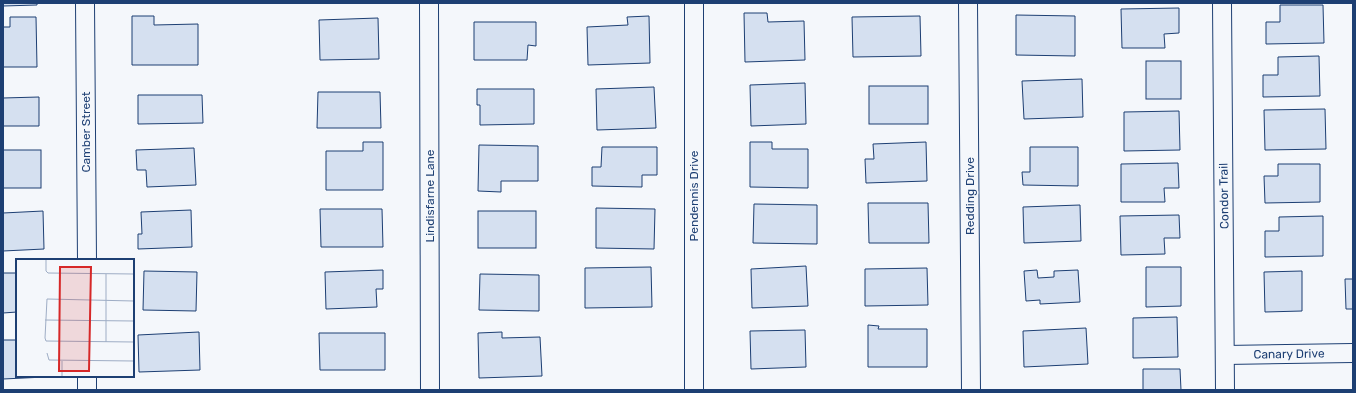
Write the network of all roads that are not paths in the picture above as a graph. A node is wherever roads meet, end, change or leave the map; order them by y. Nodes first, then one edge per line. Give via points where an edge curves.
1 (85, 3) edge
2 (429, 3) edge
3 (694, 3) edge
4 (968, 3) edge
5 (1222, 3) edge
6 (86, 259) edge
7 (1353, 353) edge
8 (1225, 354) junction
9 (87, 377) edge
10 (87, 390) edge
11 (430, 390) edge
12 (694, 390) edge
13 (971, 390) edge
14 (1225, 390) edge

1 - 6 street, Camber Street
2 - 11 street, Lindisfarne Lane
3 - 12 street, Pendennis Drive
4 - 13 street, Redding Drive
5 - 8 street, Condor Trail
7 - 8 street, Canary Drive
8 - 14 street, Condor Trail
9 - 10 street

